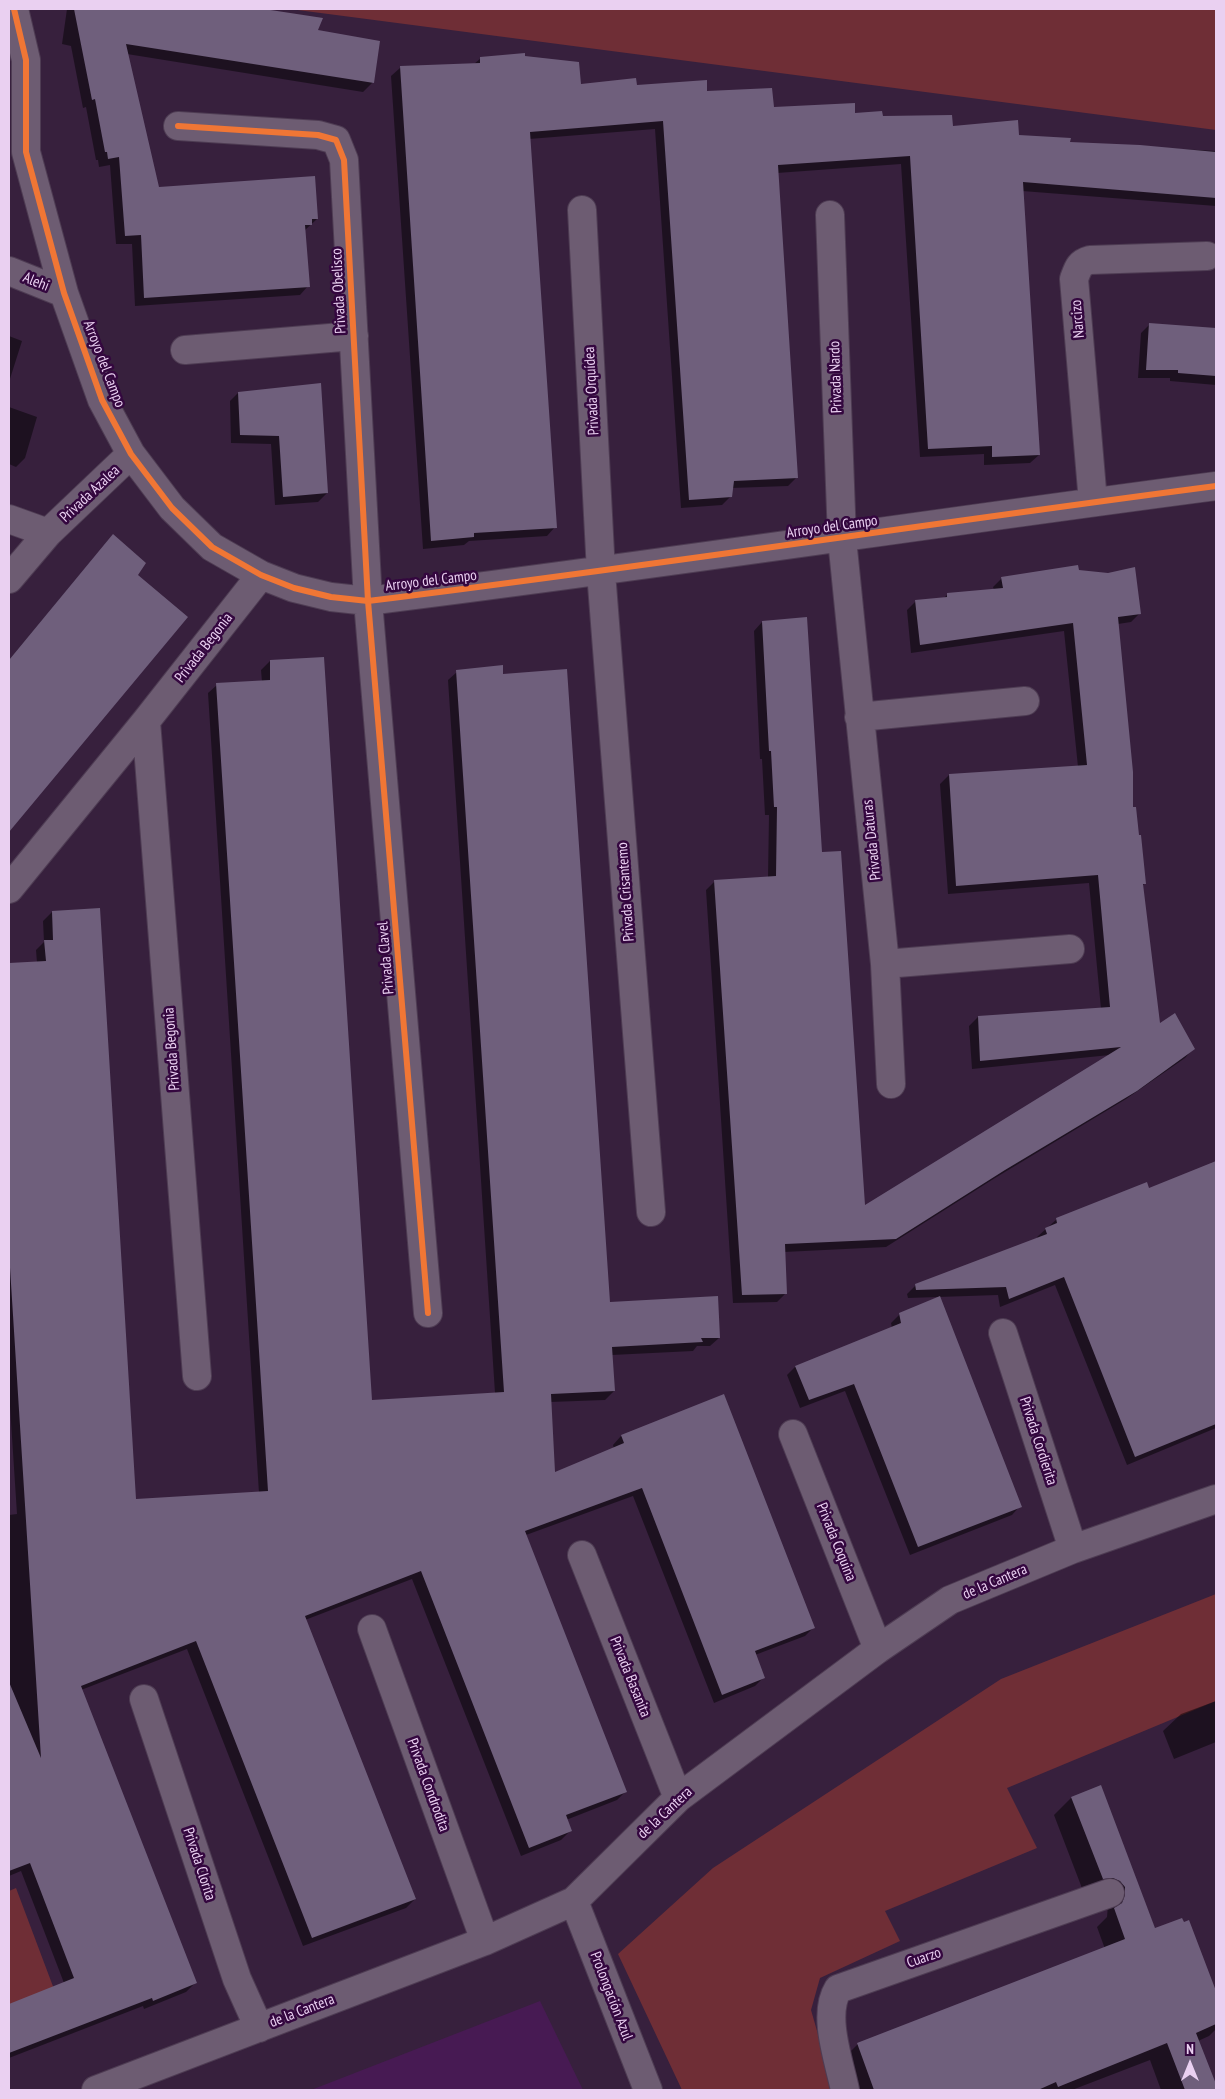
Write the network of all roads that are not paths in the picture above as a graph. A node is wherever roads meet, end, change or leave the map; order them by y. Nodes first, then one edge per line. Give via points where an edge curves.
1 (14, 9) edge
2 (9, 124) edge
3 (178, 126) dead end
4 (26, 152) junction
5 (582, 210) dead end
6 (830, 215) dead end
7 (1206, 256) dead end
8 (9, 271) edge
9 (64, 293) junction
10 (354, 336) junction
11 (184, 350) dead end
12 (131, 454) junction
13 (1216, 486) edge
14 (1093, 502) junction
15 (9, 519) edge
16 (48, 533) junction
17 (842, 538) junction
18 (601, 572) junction
19 (261, 575) junction
20 (9, 579) edge
21 (368, 601) junction
22 (1025, 701) dead end
23 (859, 717) junction
24 (146, 721) junction
25 (9, 889) edge
26 (1070, 949) dead end
27 (885, 964) junction
28 (891, 1084) dead end
29 (651, 1212) dead end
30 (428, 1313) dead end
31 (1003, 1332) dead end
32 (197, 1376) dead end
33 (793, 1434) dead end
34 (1216, 1499) edge
35 (1073, 1549) junction
36 (582, 1555) dead end
37 (372, 1629) dead end
38 (878, 1649) junction
39 (144, 1699) dead end
40 (678, 1798) junction
41 (1110, 1893) dead end
42 (574, 1901) junction
43 (485, 1941) junction
44 (259, 2028) junction
45 (96, 2090) edge
46 (648, 2090) edge
47 (845, 2090) edge

1 - 4 street, Arroyo del Campo via 26,60
2 - 4 street, Arroyo del Campo
3 - 10 street, Privada Obelisco via 318,135 336,140 344,160
4 - 9 street, Arroyo del Campo
5 - 18 street, Privada Orquídea
6 - 17 street, Privada Nardo
7 - 14 street, Narcizo via 1090,260 1082,262 1078,268 1074,279
8 - 9 street, Alehi
9 - 12 street, Arroyo del Campo via 102,400
10 - 11 street, Privada Obelisco
10 - 21 street, Privada Obelisco
12 - 16 street, Privada Azalea
12 - 19 street, Arroyo del Campo via 172,508 212,547
13 - 14 street, Arroyo del Campo
14 - 17 street, Arroyo del Campo
15 - 16 street, Privada Azalea
16 - 20 street, Privada Azalea
17 - 18 street, Arroyo del Campo
17 - 23 street, Privada Daturas
18 - 21 street, Arroyo del Campo
18 - 29 street, Privada Crisantemo
19 - 21 street, Arroyo del Campo via 294,588 331,597
19 - 24 street, Privada Begonia
21 - 30 street, Privada Clavel
22 - 23 street
23 - 27 street, Privada Daturas
24 - 25 street, Privada Begonia
24 - 32 street, Privada Begonia
26 - 27 street
27 - 28 street, Privada Daturas
31 - 35 street, Privada Cordierita
33 - 38 street, Privada Coquina
34 - 35 street, de la Cantera
35 - 38 street, de la Cantera via 950,1600
36 - 40 street, Privada Basanita
37 - 43 street, Privada Condrodita
38 - 40 street, de la Cantera
39 - 44 street, Privada Clorita via 237,1979
40 - 42 street, de la Cantera
41 - 47 street, Cuarzo via 838,1989 833,1998 831,2018
42 - 43 street, de la Cantera
42 - 46 street, Prolongación Azul
43 - 44 street, de la Cantera
44 - 45 street, de la Cantera

